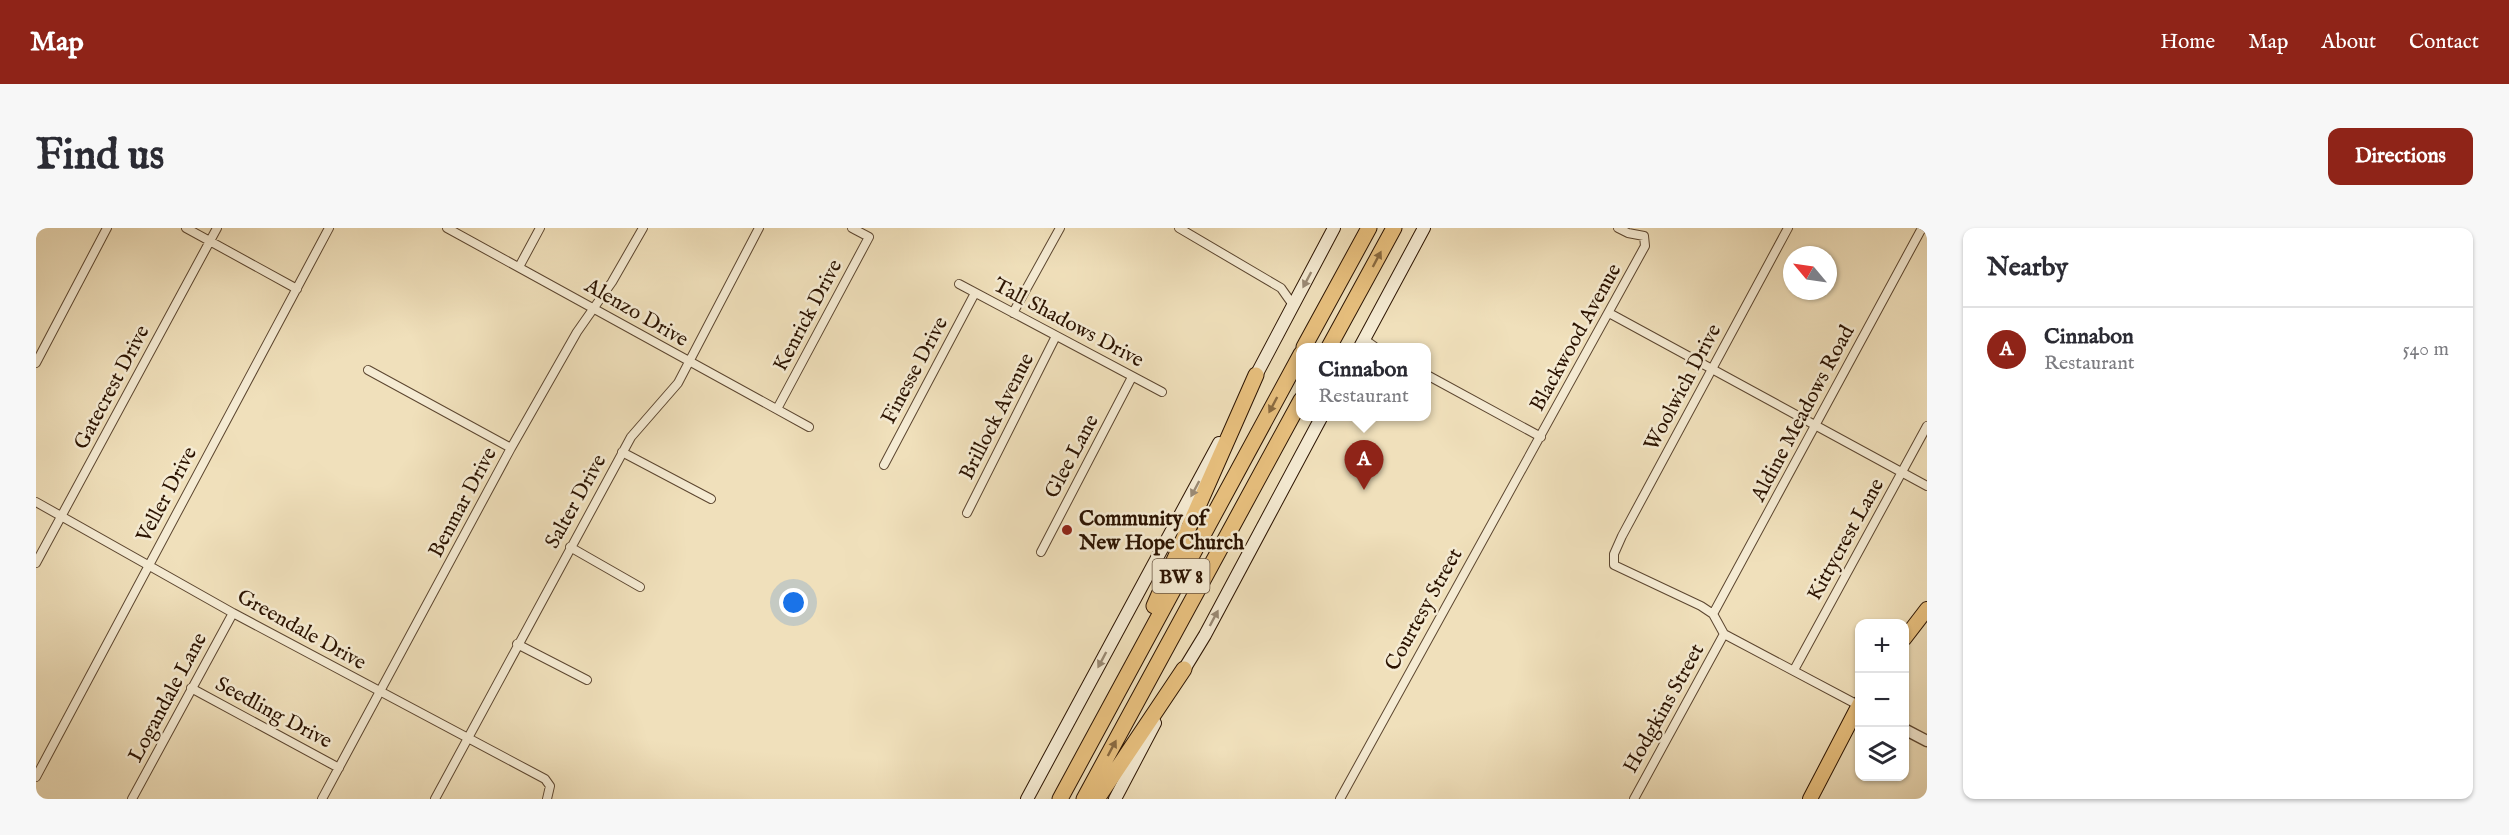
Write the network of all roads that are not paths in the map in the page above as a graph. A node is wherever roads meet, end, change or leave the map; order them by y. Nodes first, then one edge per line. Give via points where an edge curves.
1 (107, 228) edge
2 (186, 228) edge
3 (217, 228) edge
4 (329, 228) edge
5 (447, 228) edge
6 (540, 228) edge
7 (643, 228) edge
8 (759, 228) edge
9 (852, 228) edge
10 (1060, 228) edge
11 (1179, 228) edge
12 (1334, 228) edge
13 (1369, 228) edge
14 (1394, 228) edge
15 (1424, 228) edge
16 (1618, 228) edge
17 (1788, 228) edge
18 (1922, 228) edge
19 (210, 241) junction
20 (519, 267) junction
21 (959, 284) dead end
22 (297, 289) junction
23 (975, 293) junction
24 (1293, 306) junction
25 (594, 308) junction
26 (1013, 313) junction
27 (1609, 313) junction
28 (1056, 336) junction
29 (1307, 343) edge
30 (1332, 343) edge
31 (1362, 343) edge
32 (36, 363) edge
33 (688, 363) junction
34 (1296, 363) edge
35 (1711, 369) junction
36 (368, 370) dead end
37 (1256, 375) junction
38 (1132, 377) junction
39 (1431, 377) edge
40 (1162, 392) dead end
41 (777, 409) junction
42 (1296, 409) edge
43 (1320, 421) edge
44 (1815, 425) junction
45 (1927, 426) edge
46 (809, 427) dead end
47 (1541, 437) junction
48 (511, 448) junction
49 (622, 452) junction
50 (884, 465) dead end
51 (1902, 472) junction
52 (1927, 486) edge
53 (711, 499) dead end
54 (36, 502) edge
55 (967, 513) dead end
56 (62, 516) junction
57 (570, 547) junction
58 (1041, 552) dead end
59 (36, 563) edge
60 (149, 564) junction
61 (640, 587) dead end
62 (1927, 609) edge
63 (233, 613) junction
64 (1713, 614) junction
65 (1724, 634) junction
66 (1909, 634) edge
67 (517, 644) junction
68 (1184, 669) junction
69 (1794, 670) junction
70 (587, 680) dead end
71 (191, 688) junction
72 (381, 693) junction
73 (1855, 702) edge
74 (1855, 712) edge
75 (1909, 731) edge
76 (468, 739) junction
77 (1927, 741) edge
78 (339, 768) junction
79 (36, 777) edge
80 (132, 799) edge
81 (322, 799) edge
82 (435, 799) edge
83 (547, 799) edge
84 (1027, 799) edge
85 (1059, 799) edge
86 (1084, 799) edge
87 (1097, 799) edge
88 (1115, 799) edge
89 (1340, 799) edge
90 (1634, 799) edge
91 (1810, 799) edge

1 - 32 street
2 - 19 street
3 - 19 street, Gatecrest Drive
4 - 22 street, Veller Drive
5 - 20 street, Alenzo Drive
6 - 20 street
7 - 25 street, Benmar Drive
8 - 33 street, Salter Drive
9 - 41 street, Kenrick Drive via 869,237
10 - 26 street
11 - 24 street via 1281,288
12 -> 24 main road
13 - 29 highway
30 -> 14 highway
15 - 31 main road
16 - 27 street, Blackwood Avenue via 1644,236 1645,246
17 - 35 street, Woolwich Drive
18 - 44 street, Aldine Meadows Road
19 - 22 street
19 - 56 street, Gatecrest Drive
20 - 25 street, Alenzo Drive
21 - 23 street, Tall Shadows Drive
22 - 60 street, Veller Drive
23 - 26 street, Tall Shadows Drive
23 - 50 street, Finesse Drive
24 - 37 main road
25 - 33 street, Alenzo Drive
25 - 48 street, Benmar Drive
26 - 28 street, Tall Shadows Drive
27 - 35 street
27 - 47 street, Blackwood Avenue
28 - 38 street, Tall Shadows Drive
28 - 55 street, Brillock Avenue
33 - 41 street, Alenzo Drive
33 - 49 street, Salter Drive via 674,388 639,425
34 -> 85 highway, BW 8
35 - 44 street
35 - 64 street, Woolwich Drive via 1622,536 1614,565
36 - 48 street
37 -> 84 main road
37 - 85 highway via 1156,601
38 - 40 street, Tall Shadows Drive
38 - 58 street, Glee Lane
39 - 47 street
41 - 46 street, Alenzo Drive
86 -> 42 highway, BW 8
68 -> 43 main road
44 - 51 street
44 - 64 street, Aldine Meadows Road
45 - 51 street, Kittycrest Lane
47 - 89 street, Courtesy Street
48 - 72 street, Benmar Drive
49 - 53 street
49 - 57 street, Salter Drive
51 - 52 street
51 - 69 street, Kittycrest Lane
54 - 56 street, Greendale Drive
56 - 59 street, Gatecrest Drive
56 - 60 street, Greendale Drive
57 - 61 street
57 - 67 street, Salter Drive
60 - 63 street, Greendale Drive
60 - 79 street, Veller Drive
62 - 66 main road
63 - 71 street, Logandale Lane
63 - 72 street, Greendale Drive
64 - 65 street
65 - 69 street
65 - 90 street, Hodgkins Street
67 - 70 street
67 - 76 street, Salter Drive
68 - 87 highway
68 - 88 main road
69 - 73 street
71 - 78 street, Seedling Drive
71 - 80 street, Logandale Lane
72 - 76 street, Greendale Drive
72 - 78 street, Benmar Drive
74 - 91 main road
75 - 77 street
76 - 82 street, Salter Drive
76 - 83 street, Greendale Drive via 545,778 550,786
78 - 81 street, Benmar Drive

